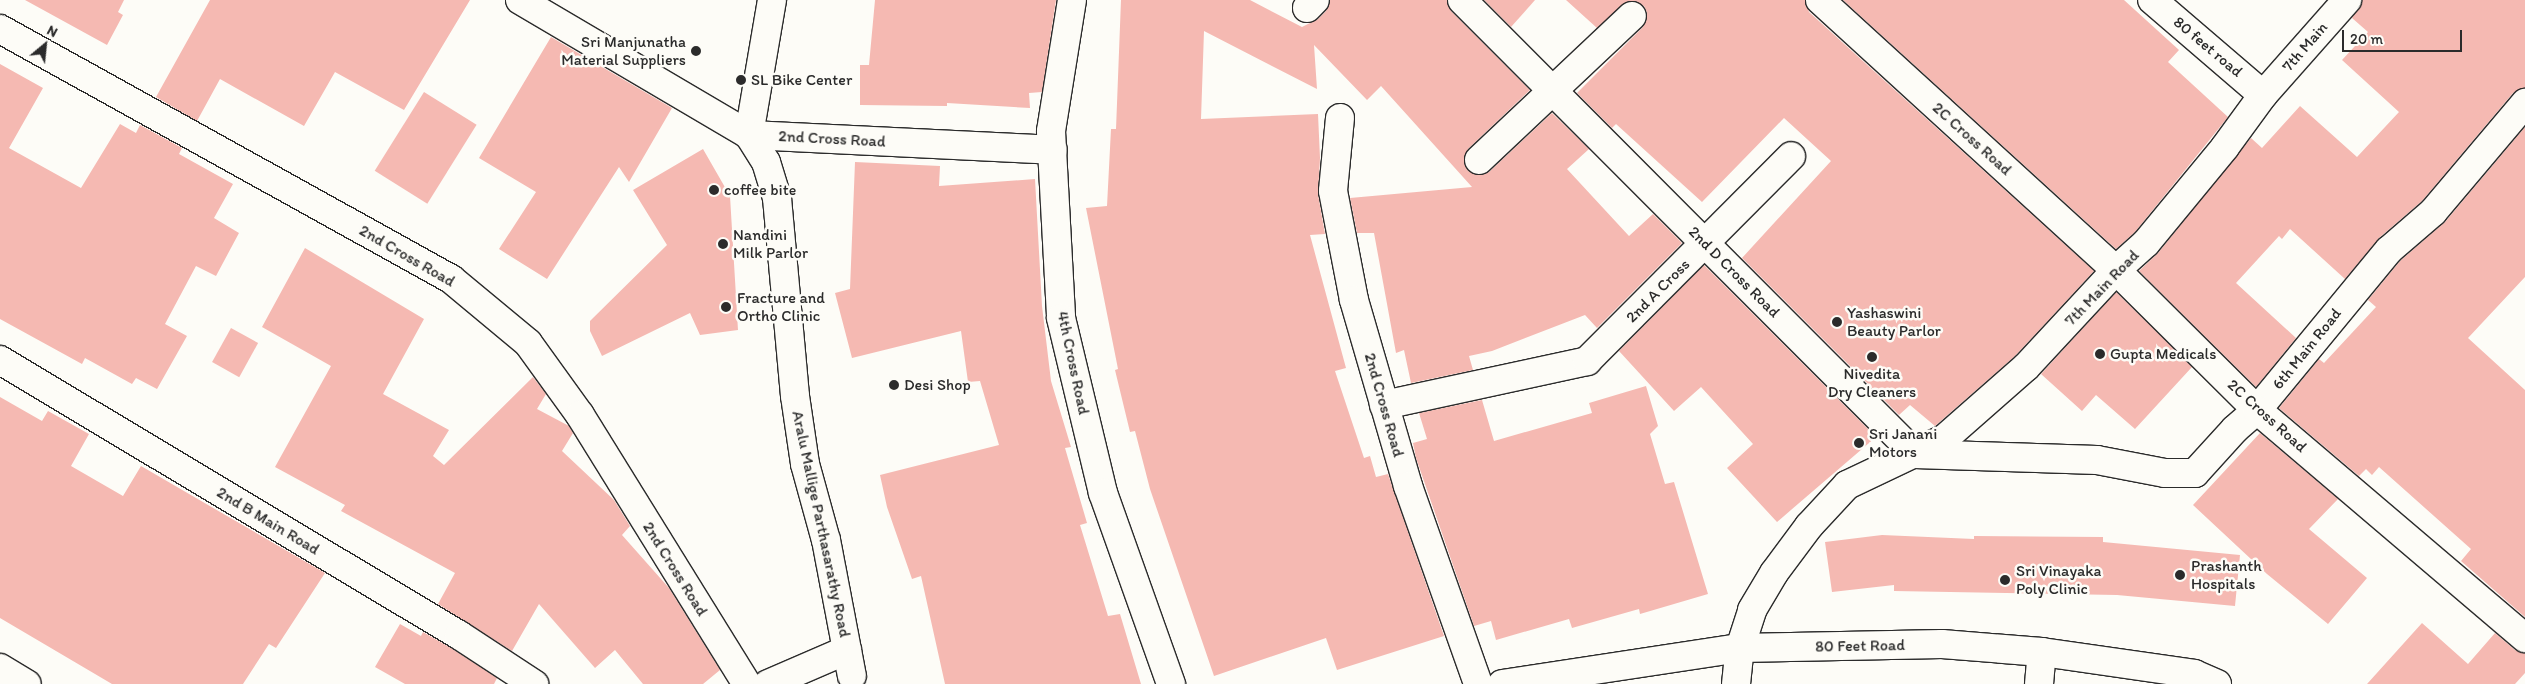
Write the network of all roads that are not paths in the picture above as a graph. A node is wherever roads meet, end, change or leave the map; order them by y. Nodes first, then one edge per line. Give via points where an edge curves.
1 (520, 0) edge
2 (772, 0) edge
3 (1072, 0) edge
4 (1462, 0) edge
5 (1820, 0) edge
6 (2152, 0) edge
7 (2347, 0) edge
8 (1632, 16) dead end
9 (0, 30) edge
10 (1553, 90) junction
11 (2263, 95) junction
12 (2525, 103) edge
13 (1340, 118) dead end
14 (749, 135) junction
15 (1053, 150) junction
16 (1791, 156) dead end
17 (1479, 160) dead end
18 (1705, 243) junction
19 (2116, 270) junction
20 (0, 360) edge
21 (1384, 405) junction
22 (2257, 410) junction
23 (1915, 454) junction
24 (2525, 638) edge
25 (1740, 648) junction
26 (2042, 652) junction
27 (0, 668) edge
28 (852, 674) edge
29 (27, 684) edge
30 (534, 684) edge
31 (747, 684) edge
32 (768, 684) edge
33 (1171, 684) edge
34 (1478, 684) edge
35 (1502, 684) edge
36 (1736, 684) edge
37 (2039, 684) edge
38 (2217, 684) edge

1 - 14 street, Aralu Mallige Parthasarathy Road
2 - 14 street
3 - 15 street, 4th Cross Road via 1052,131
4 - 10 street, 2nd D Cross Road
5 - 19 street, 2C Cross Road
6 - 11 street, 80 feet road
7 - 11 street, 7th Main
8 - 10 street
9 - 31 street, 2nd Cross Road via 451,279 528,343 580,415
10 - 17 street
10 - 18 street, 2nd D Cross Road
11 - 19 street, 7th Main Road via 2146,243
12 - 22 street, 6th Main Road via 2433,212 2389,250
13 - 21 street, 2nd Cross Road via 1333,191 1354,300
14 - 15 street, 2nd Cross Road
14 - 28 street, Aralu Mallige Parthasarathy Road via 766,162 777,198 795,396 806,464 826,540
15 - 33 street, 4th Cross Road via 1061,318 1103,493
16 - 18 street, 2nd A Cross
18 - 21 street, 2nd A Cross via 1587,361
18 - 23 street, 2nd D Cross Road
19 - 22 street, 2C Cross Road
19 - 23 street, 7th Main Road via 2026,367 1944,439
20 - 30 street, 2nd B Main Road via 459,635
21 - 34 street, 2nd Cross Road via 1408,486
22 - 23 street, 6th Main Road via 2195,473 2165,473 2097,460
22 - 24 street, 2C Cross Road
23 - 25 street, 7th Main Road via 1847,485 1809,526 1752,610
25 - 26 street, 80 Feet Road via 1942,644
25 - 35 street, 80 Feet Road
25 - 36 street, 7th Main Road
26 - 37 street
26 - 38 street, 80 Feet Road via 2194,674
27 - 29 street
28 - 32 street

